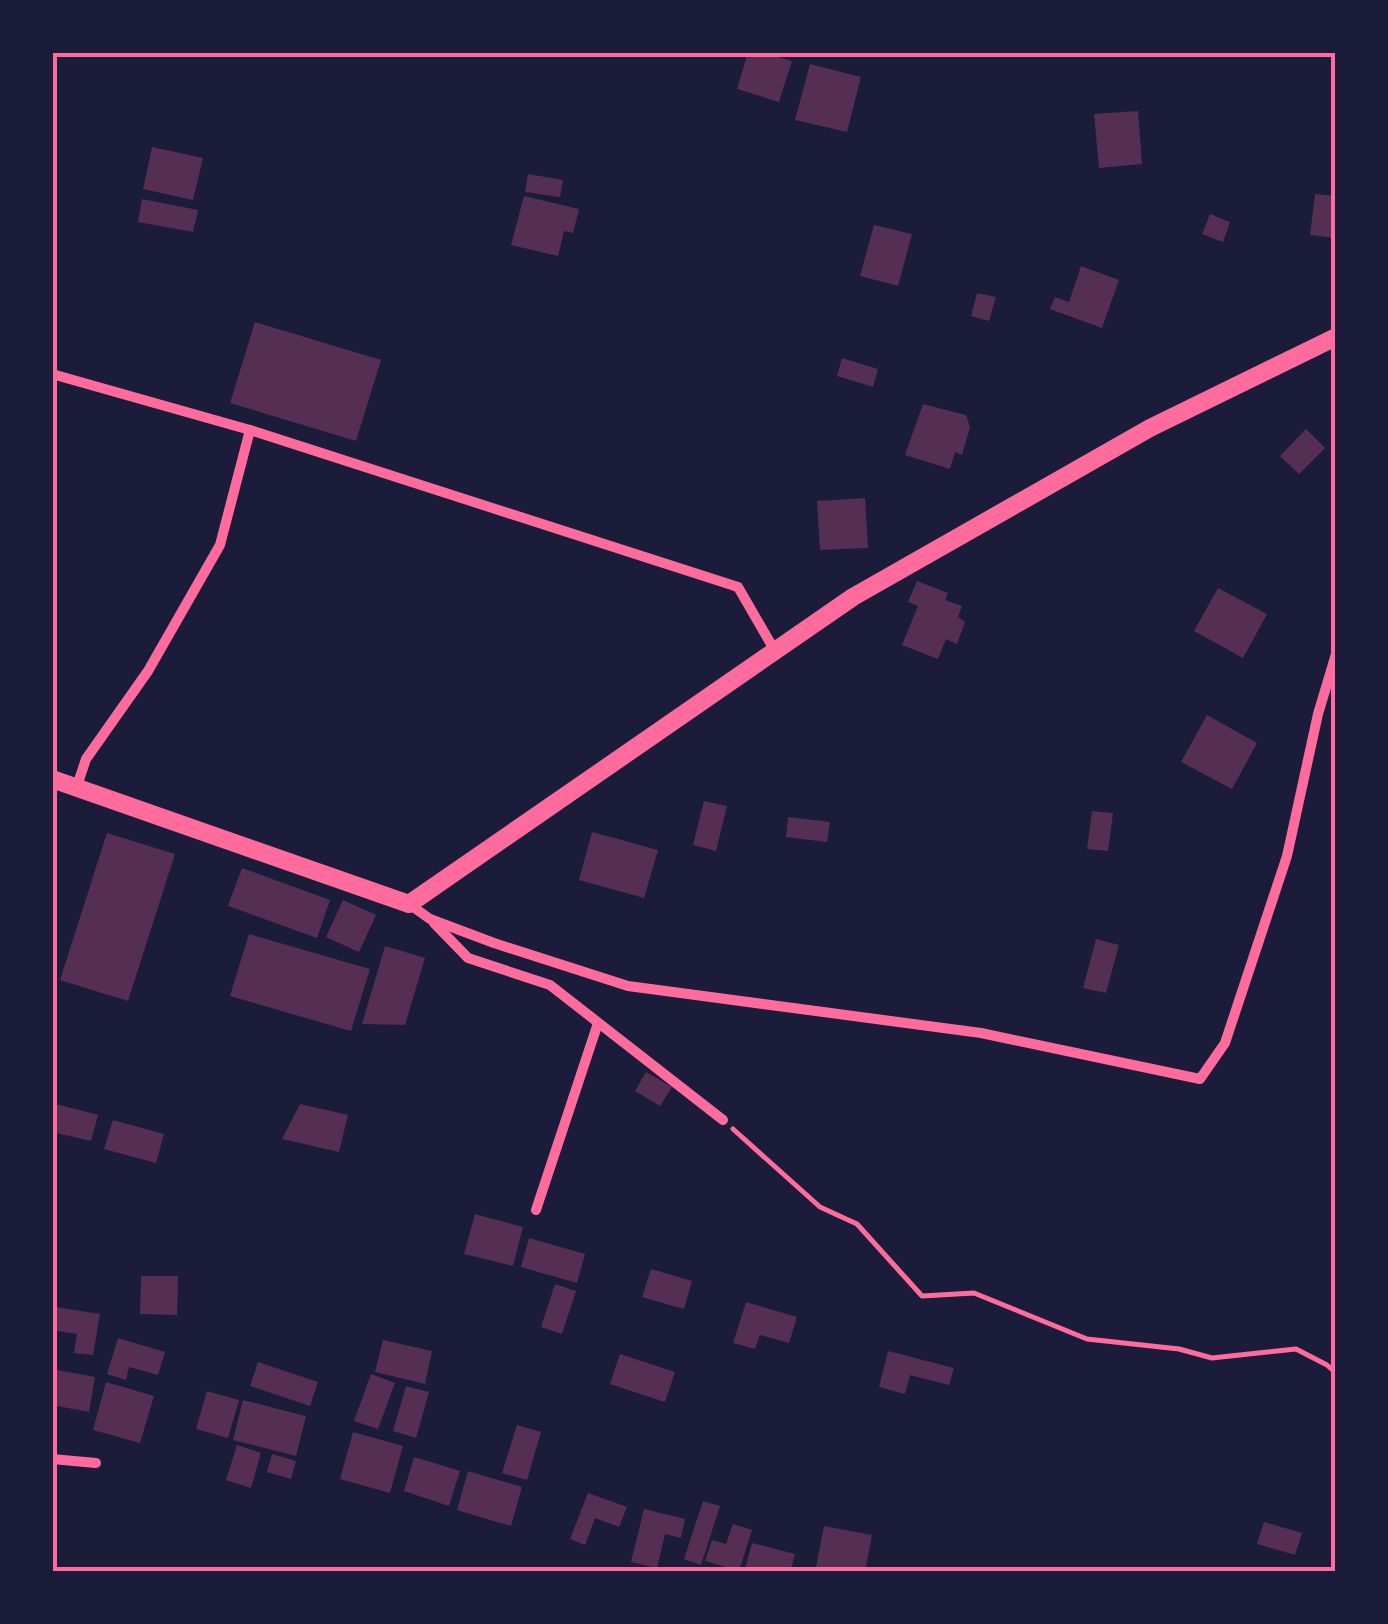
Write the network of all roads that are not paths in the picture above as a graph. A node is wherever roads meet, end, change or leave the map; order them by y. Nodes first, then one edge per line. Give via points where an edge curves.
1 (1336, 338) edge
2 (52, 374) edge
3 (250, 430) junction
4 (776, 651) junction
5 (1336, 654) edge
6 (52, 779) edge
7 (78, 786) junction
8 (408, 904) junction
9 (430, 919) junction
10 (598, 1024) junction
11 (723, 1120) road end
12 (536, 1210) dead end
13 (52, 1460) edge
14 (96, 1462) dead end

1 - 4 street via 1150,428 853,597
2 - 3 street
3 - 4 street via 738,588
3 - 7 street via 220,544 148,671 86,759
4 - 8 street
5 - 9 street via 1286,856 1225,1042 1200,1078 981,1033 628,986
6 - 7 street
7 - 8 street
8 - 9 street
9 - 10 street via 468,958 550,984
10 - 11 street
10 - 12 street
13 - 14 street

